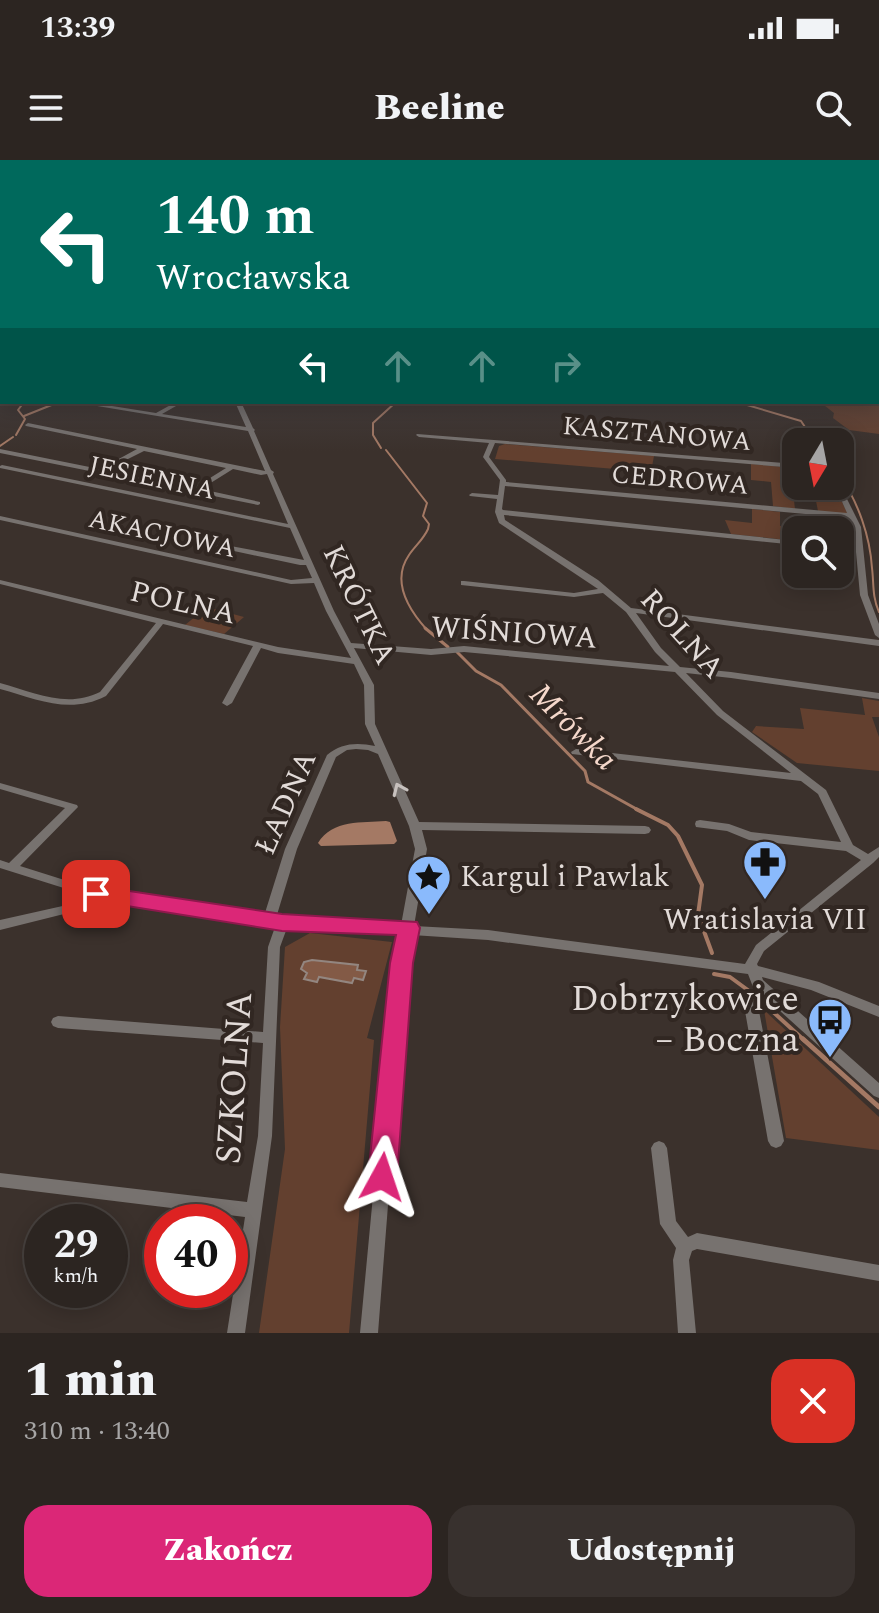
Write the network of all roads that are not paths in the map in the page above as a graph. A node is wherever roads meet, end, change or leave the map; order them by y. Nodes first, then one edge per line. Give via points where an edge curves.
1 (88, 404) edge
2 (176, 404) edge
3 (239, 404) edge
4 (156, 415) junction
5 (28, 425) dead end
6 (252, 430) junction
7 (419, 435) dead end
8 (493, 441) junction
9 (143, 449) junction
10 (0, 451) edge
11 (782, 465) edge
12 (2, 467) dead end
13 (232, 467) junction
14 (106, 468) dead end
15 (271, 472) junction
16 (504, 484) junction
17 (194, 491) junction
18 (472, 495) dead end
19 (501, 497) junction
20 (845, 500) edge
21 (258, 503) dead end
22 (499, 512) junction
23 (853, 516) joint
24 (0, 518) edge
25 (854, 521) edge
26 (293, 526) junction
27 (782, 542) edge
28 (220, 546) dead end
29 (854, 549) edge
30 (860, 550) junction
31 (308, 562) junction
32 (316, 580) junction
33 (0, 582) edge
34 (464, 583) dead end
35 (605, 590) junction
36 (629, 610) junction
37 (161, 622) junction
38 (879, 635) edge
39 (879, 643) edge
40 (258, 645) junction
41 (348, 645) junction
42 (357, 662) junction
43 (677, 671) junction
44 (0, 686) edge
45 (879, 696) edge
46 (227, 703) dead end
47 (376, 737) junction
48 (358, 746) junction
49 (382, 752) junction
50 (576, 752) dead end
51 (805, 778) junction
52 (0, 786) edge
53 (700, 824) dead end
54 (415, 826) junction
55 (645, 830) dead end
56 (849, 847) junction
57 (874, 855) edge
58 (6, 866) edge
59 (96, 894) junction
60 (276, 922) junction
61 (0, 925) edge
62 (409, 928) junction
63 (753, 970) junction
64 (763, 998) junction
65 (879, 1012) edge
66 (58, 1022) dead end
67 (269, 1038) junction
68 (879, 1092) edge
69 (776, 1141) dead end
70 (659, 1148) dead end
71 (0, 1180) edge
72 (254, 1210) junction
73 (683, 1253) junction
74 (879, 1273) edge
75 (236, 1333) edge
76 (369, 1333) edge
77 (687, 1333) edge

1 - 4 street
2 - 4 street
3 - 6 street, KRÓTKA
4 - 6 street
5 - 9 street
6 - 15 street, KRÓTKA
7 - 8 street, KASZTANOWA
8 - 11 street, KASZTANOWA
8 - 16 street via 486,457
9 - 13 street
9 - 14 street
10 - 17 street
12 - 26 street, JESIENNA
13 - 15 street
13 - 17 street
15 - 26 street, KRÓTKA
16 - 19 street
16 - 23 street, CEDROWA
17 - 21 street
18 - 19 street
19 - 22 street
20 - 23 street
22 - 27 street
22 - 35 street, ROLNA via 510,528
24 - 32 street, AKACJOWA via 291,582
25 - 30 street
26 - 31 street, KRÓTKA
28 - 31 street
29 - 30 street
30 - 38 street via 864,595
31 - 32 street, KRÓTKA
32 - 41 street, KRÓTKA
33 - 37 street, POLNA
34 - 35 street via 574,595
35 - 36 street, ROLNA
36 - 39 street
36 - 43 street, ROLNA
37 - 40 street, POLNA
37 - 44 street via 94,701 73,704
40 - 42 street, POLNA
40 - 46 street
41 - 42 street, KRÓTKA
41 - 43 street, WIŚNIOWA via 431,652 464,649
42 - 47 street, KRÓTKA via 371,691 370,724
43 - 45 street, WIŚNIOWA
43 - 51 street, ROLNA via 720,713
47 - 48 street
47 - 49 street, KRÓTKA
48 - 49 street, ŁADNA
48 - 60 street, ŁADNA via 336,751 329,759 291,849
54 -> 49 street, KRÓTKA
50 - 51 street
51 - 56 street, ROLNA via 825,797
52 - 58 street via 73,807
53 - 56 street via 749,836
54 - 55 street
54 - 62 street, KRÓTKA via 421,857
56 - 57 street
57 - 63 street via 760,948 752,958
58 - 59 street
59 - 60 street
59 - 61 street via 80,906
60 - 62 street
60 - 67 street, SZKOLNA
62 - 63 street
62 - 76 street, KRÓTKA via 401,963
63 - 64 street
63 - 65 street via 814,986
64 - 68 street
64 - 69 street via 752,1011
66 - 67 street
67 - 72 street, SZKOLNA via 265,1136
70 - 73 street via 668,1224
71 - 72 street
72 - 75 street, SZKOLNA
73 - 74 street via 697,1241
73 - 77 street

